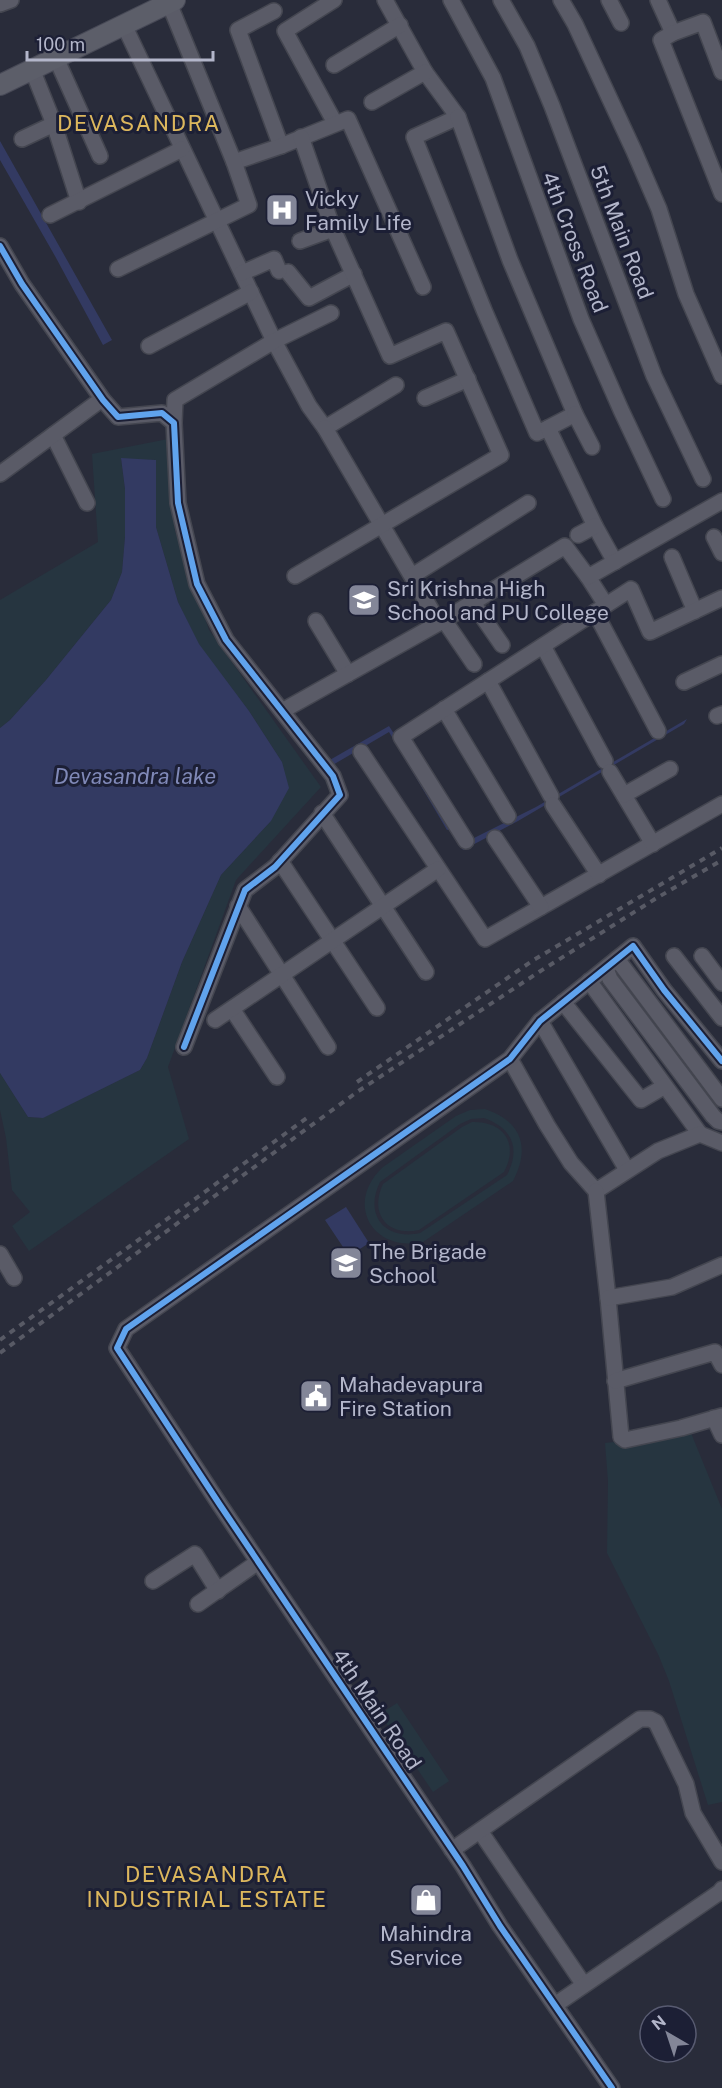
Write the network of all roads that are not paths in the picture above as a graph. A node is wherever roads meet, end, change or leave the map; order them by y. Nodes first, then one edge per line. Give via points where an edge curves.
1 (11, 0) edge
2 (334, 0) edge
3 (385, 0) edge
4 (451, 0) edge
5 (501, 0) edge
6 (561, 0) edge
7 (609, 0) edge
8 (658, 0) edge
9 (172, 1) edge
10 (0, 4) edge
11 (271, 6) edge
12 (621, 23) dead end
13 (124, 25) junction
14 (400, 25) junction
15 (285, 31) junction
16 (673, 33) junction
17 (56, 58) junction
18 (334, 65) dead end
19 (32, 69) junction
20 (425, 72) junction
21 (722, 72) edge
22 (0, 85) edge
23 (372, 102) dead end
24 (458, 117) junction
25 (335, 123) junction
26 (54, 124) junction
27 (301, 137) junction
28 (22, 139) dead end
29 (281, 146) junction
30 (182, 148) junction
31 (100, 156) dead end
32 (234, 162) junction
33 (722, 194) edge
34 (78, 202) junction
35 (50, 215) dead end
36 (217, 221) junction
37 (333, 229) junction
38 (300, 241) dead end
39 (0, 246) edge
40 (118, 269) dead end
41 (242, 273) junction
42 (354, 274) junction
43 (423, 287) dead end
44 (251, 292) junction
45 (332, 313) dead end
46 (274, 341) junction
47 (149, 346) dead end
48 (722, 376) edge
49 (468, 379) junction
50 (396, 385) dead end
51 (425, 398) dead end
52 (102, 399) junction
53 (575, 414) junction
54 (174, 423) junction
55 (325, 428) junction
56 (548, 428) junction
57 (53, 435) junction
58 (592, 447) dead end
59 (0, 474) edge
60 (703, 479) dead end
61 (663, 499) dead end
62 (722, 501) edge
63 (87, 503) dead end
64 (528, 503) dead end
65 (383, 525) junction
66 (595, 526) junction
67 (578, 535) dead end
68 (714, 537) dead end
69 (722, 553) edge
70 (672, 557) dead end
71 (615, 562) junction
72 (295, 576) dead end
73 (412, 576) junction
74 (588, 577) junction
75 (722, 598) edge
76 (473, 603) junction
77 (601, 608) junction
78 (695, 610) junction
79 (316, 621) dead end
80 (441, 622) junction
81 (502, 645) dead end
82 (543, 645) junction
83 (474, 664) dead end
84 (722, 664) edge
85 (348, 674) junction
86 (488, 681) junction
87 (684, 682) dead end
88 (444, 709) junction
89 (282, 711) junction
90 (658, 731) dead end
91 (361, 752) dead end
92 (670, 769) dead end
93 (624, 795) junction
94 (722, 804) edge
95 (322, 813) junction
96 (508, 816) dead end
97 (495, 838) dead end
98 (466, 841) dead end
99 (653, 844) junction
100 (280, 861) junction
101 (438, 870) junction
102 (599, 874) junction
103 (238, 906) junction
104 (383, 906) junction
105 (541, 907) junction
106 (332, 941) junction
107 (674, 956) dead end
108 (702, 956) dead end
109 (611, 964) junction
110 (426, 972) dead end
111 (282, 975) junction
112 (589, 981) junction
113 (722, 983) edge
114 (664, 990) junction
115 (647, 1000) junction
116 (563, 1002) junction
117 (377, 1008) dead end
118 (232, 1009) junction
119 (633, 1010) junction
120 (722, 1018) edge
121 (215, 1020) dead end
122 (540, 1021) junction
123 (184, 1047) dead end
124 (328, 1047) dead end
125 (510, 1059) junction
126 (722, 1061) edge
127 (277, 1077) dead end
128 (665, 1086) junction
129 (722, 1100) edge
130 (722, 1122) edge
131 (700, 1134) junction
132 (722, 1143) edge
133 (627, 1170) junction
134 (596, 1191) junction
135 (0, 1254) edge
136 (720, 1269) edge
137 (14, 1278) dead end
138 (609, 1298) junction
139 (722, 1365) edge
140 (615, 1381) junction
141 (718, 1417) edge
142 (722, 1435) edge
143 (258, 1562) junction
144 (153, 1581) dead end
145 (218, 1591) junction
146 (198, 1604) dead end
147 (480, 1831) junction
148 (452, 1850) junction
149 (722, 1862) edge
150 (722, 1889) edge
151 (584, 1985) junction
152 (555, 2005) junction
153 (612, 2088) edge

1 - 10 street
2 - 15 street
3 - 14 street
4 - 61 street, 4th Cross Road via 493,78 581,319
5 - 60 street, 5th Main Road via 528,46 654,376
6 - 48 street via 659,209 686,294
7 - 12 street
8 - 16 street
9 - 13 main road
9 - 32 street
11 - 15 street
11 - 29 street via 238,30
13 - 17 main road
13 - 30 street
14 - 18 street
14 - 20 street
15 - 25 street
16 - 21 street via 703,22
16 - 33 street via 661,40
17 - 19 main road
17 - 31 street
19 - 22 main road
19 - 26 street
20 - 23 street
20 - 24 street
24 - 53 street via 510,260
24 - 56 street via 414,137 537,433
25 - 27 street
25 - 43 street via 348,119
26 - 28 street
26 - 34 street
27 - 29 street
27 - 37 street
29 - 32 street
30 - 34 street
30 - 36 street
32 - 36 street via 249,205
34 - 35 street
36 - 40 street
36 - 41 street
37 - 38 street
37 - 42 street
39 - 52 street
41 - 42 street via 274,259 309,298
41 - 44 street
42 - 49 street via 390,356 446,331
44 - 46 street
44 - 47 street
45 - 46 street
46 - 54 street via 175,400
46 - 55 street
49 - 51 street
49 - 65 street via 501,455
50 - 55 street
52 - 54 street via 118,417 162,413
52 - 57 street
53 - 56 street
53 - 58 street
54 - 89 street via 178,503 197,584 226,640
55 - 65 street
56 - 66 street
57 - 59 street
57 - 63 street
62 - 71 street
64 - 73 street
65 - 72 street
65 - 73 street
66 - 67 street
66 - 71 street
68 - 69 street
70 - 78 street
71 - 74 street
73 - 80 street
74 - 76 street via 565,546
74 - 77 street
75 - 78 street
76 - 80 street
76 - 81 street
77 - 78 street via 631,589 650,632
77 - 82 street
77 - 90 street
79 - 85 street
80 - 83 street
80 - 85 street
82 - 86 street
82 - 93 street
84 - 87 street
85 - 89 street
86 - 88 street
86 - 102 street via 552,801
88 - 96 street
88 - 98 street via 401,737
89 - 95 street via 333,776 340,795
91 - 101 street
92 - 93 street
93 - 99 street
94 - 99 street
95 - 100 street
95 - 104 street
97 - 105 street
99 - 102 street
100 - 103 street via 245,890
100 - 106 street
101 - 104 street
101 - 105 street via 485,939
102 - 105 street
103 - 111 street
103 - 123 street
104 - 106 street
104 - 110 street
106 - 111 street
106 - 117 street
107 - 120 street
108 - 113 street
109 - 112 street
109 - 114 street via 633,946
109 - 115 street
109 - 119 street via 610,979
111 - 118 street
111 - 124 street
112 - 116 street
112 - 128 street
114 - 115 street
114 - 126 street
115 - 119 street
115 - 129 street
116 - 122 street
116 - 128 street via 641,1100
118 - 121 street
118 - 127 street
119 - 130 street via 713,1116
122 - 125 street
122 - 133 street
125 - 134 street via 559,1144
125 - 143 street, 4th Main Road via 126,1329 117,1348
128 - 131 street
131 - 132 street
131 - 133 street via 658,1151
133 - 134 street
134 - 138 street
135 - 137 street
136 - 138 street via 672,1287
138 - 140 street
139 - 140 street via 716,1352
140 - 141 street via 619,1433 625,1440
141 - 142 street
143 - 145 street
143 - 148 street, 4th Main Road
144 - 145 street via 195,1554
145 - 146 street
147 - 148 street
147 - 149 street via 640,1719 650,1719 656,1722 686,1784 693,1813
147 - 151 street
148 - 152 street, 4th Main Road
150 - 151 street
151 - 152 street
152 - 153 street, 4th Main Road

